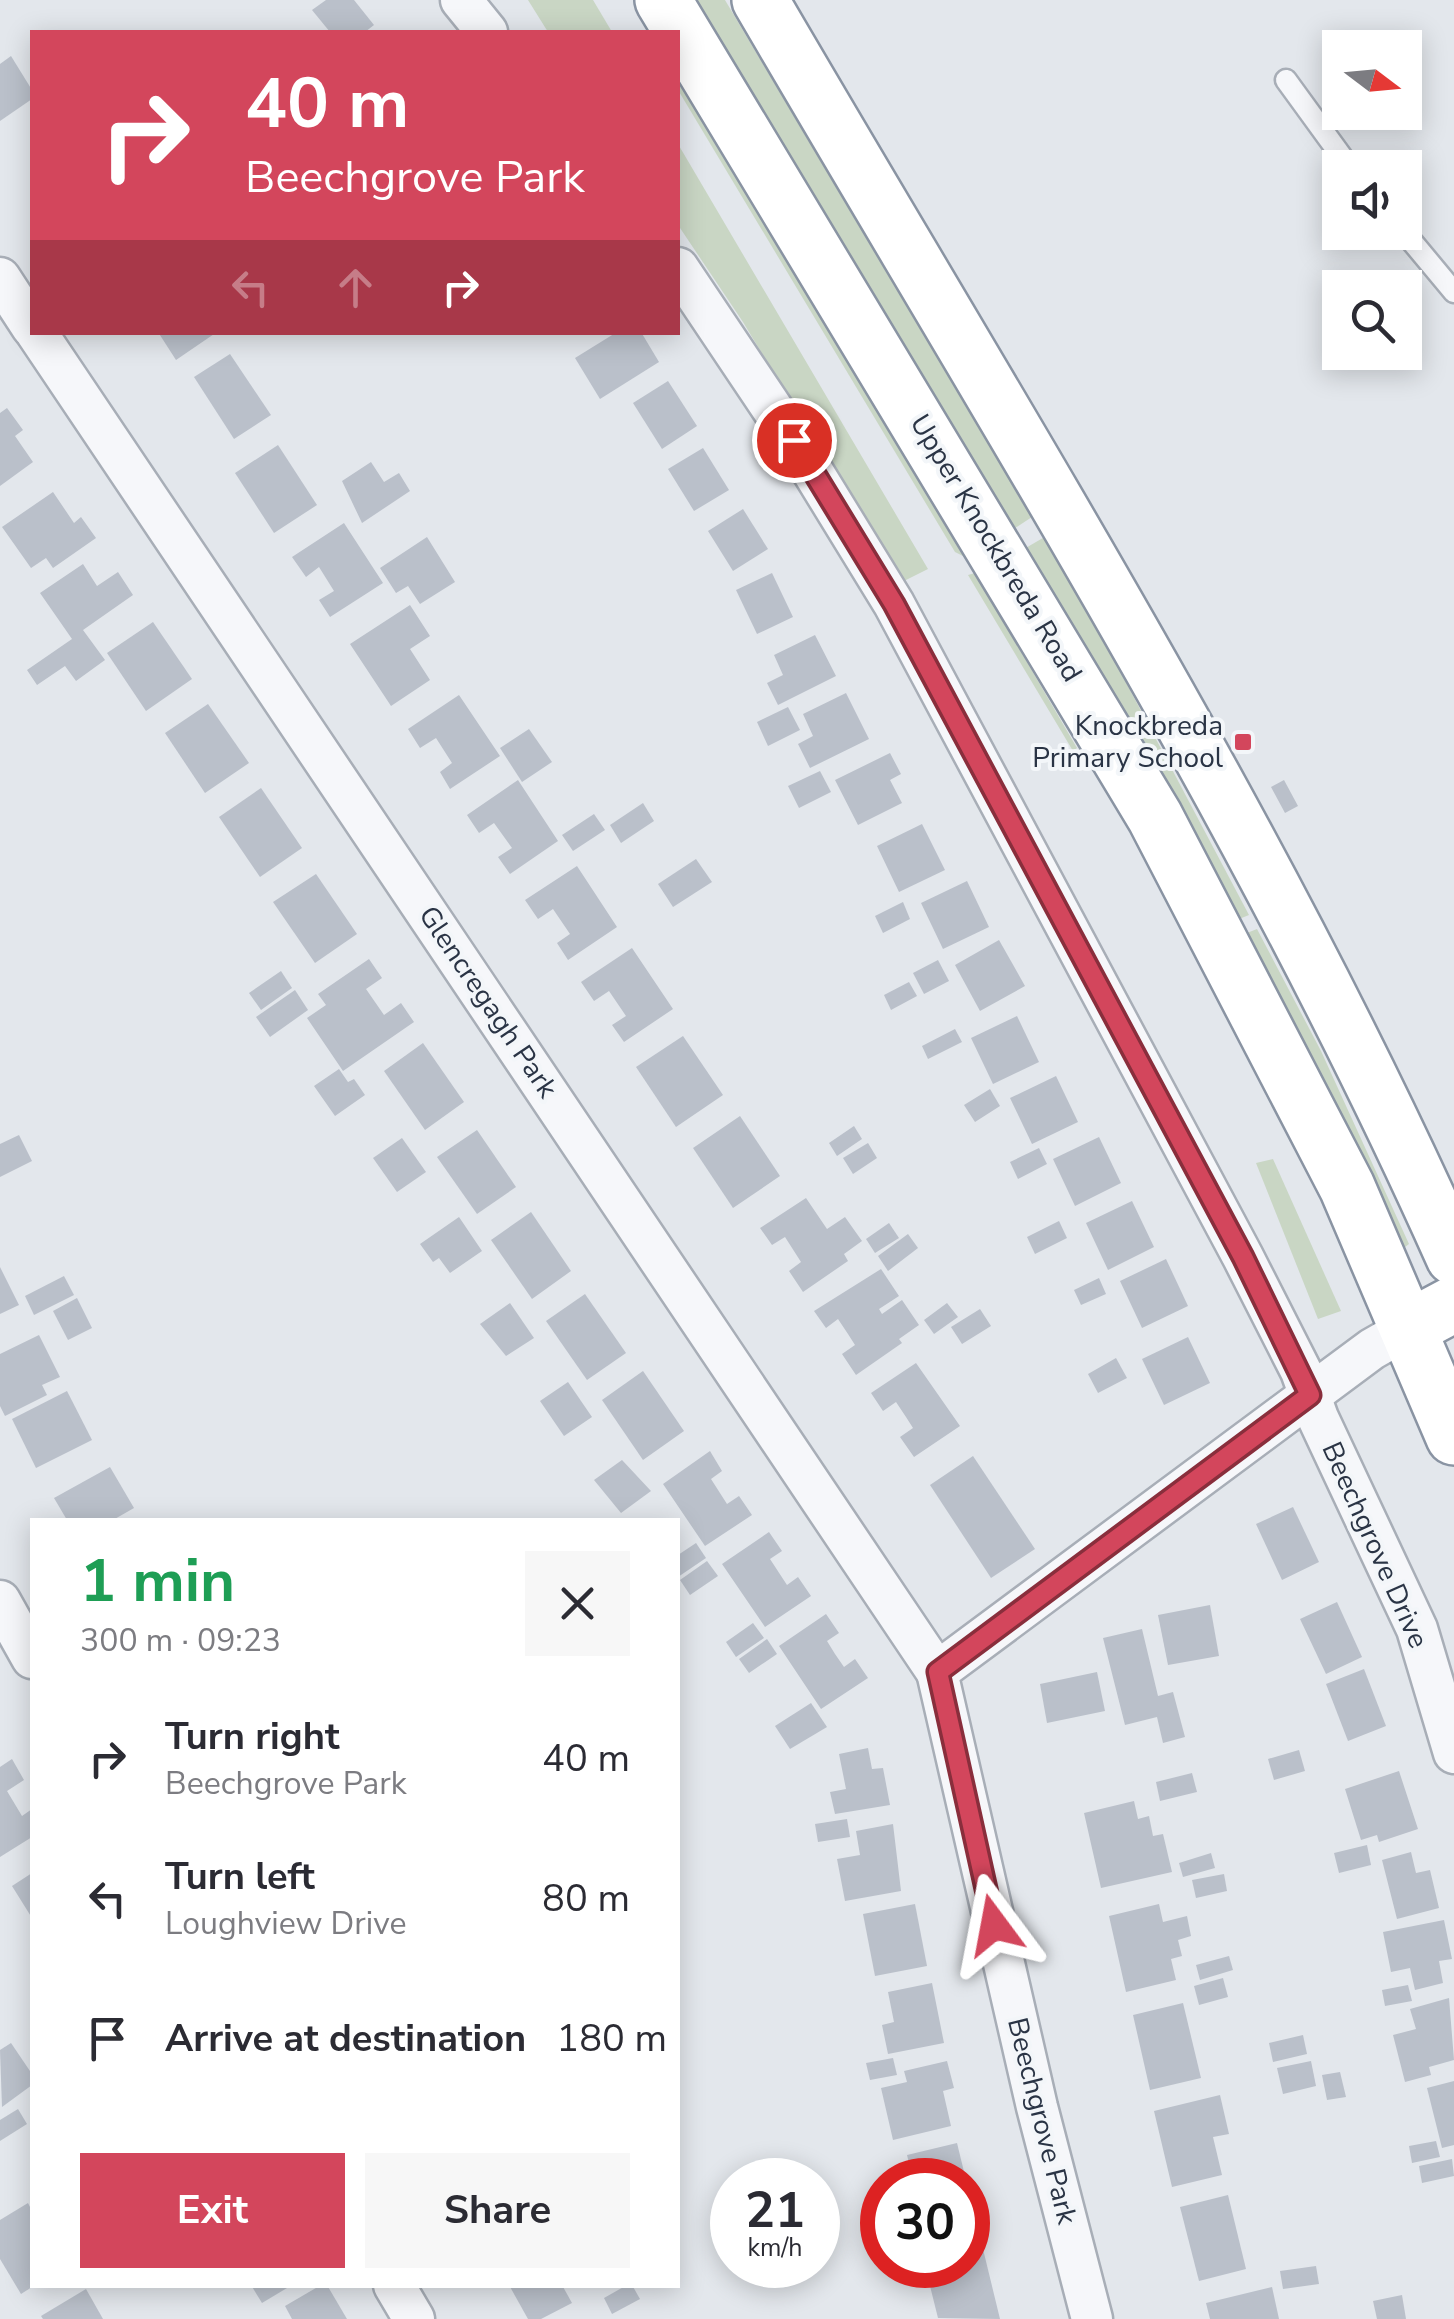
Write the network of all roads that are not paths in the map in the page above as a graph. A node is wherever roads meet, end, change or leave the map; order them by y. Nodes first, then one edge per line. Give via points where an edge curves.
1 (461, 0) edge
2 (663, 0) edge
3 (760, 0) edge
4 (485, 30) edge
5 (1286, 80) dead end
6 (1337, 150) edge
7 (1419, 250) edge
8 (680, 271) edge
9 (0, 278) edge
10 (1454, 292) edge
11 (30, 324) edge
12 (37, 335) edge
13 (1454, 1257) edge
14 (1432, 1316) edge
15 (1310, 1395) junction
16 (1454, 1438) edge
17 (0, 1600) edge
18 (30, 1654) edge
19 (938, 1672) junction
20 (1454, 1753) edge
21 (396, 2288) edge
22 (414, 2319) edge
23 (1092, 2319) edge

1 - 4 street
2 - 14 highway, Upper Knockbreda Road via 1117,748
3 - 13 highway via 1192,741 1311,959
5 - 6 lane
7 - 10 lane
8 - 15 street, Beechgrove Drive via 894,604
9 - 11 street, Glencregagh Park
12 - 19 street, Glencregagh Park
14 - 15 street via 1372,1348
14 - 16 highway, Upper Knockbreda Road
15 - 19 street
15 - 20 street, Beechgrove Drive via 1417,1628
17 - 18 street
19 - 23 street, Beechgrove Park
21 - 22 street

